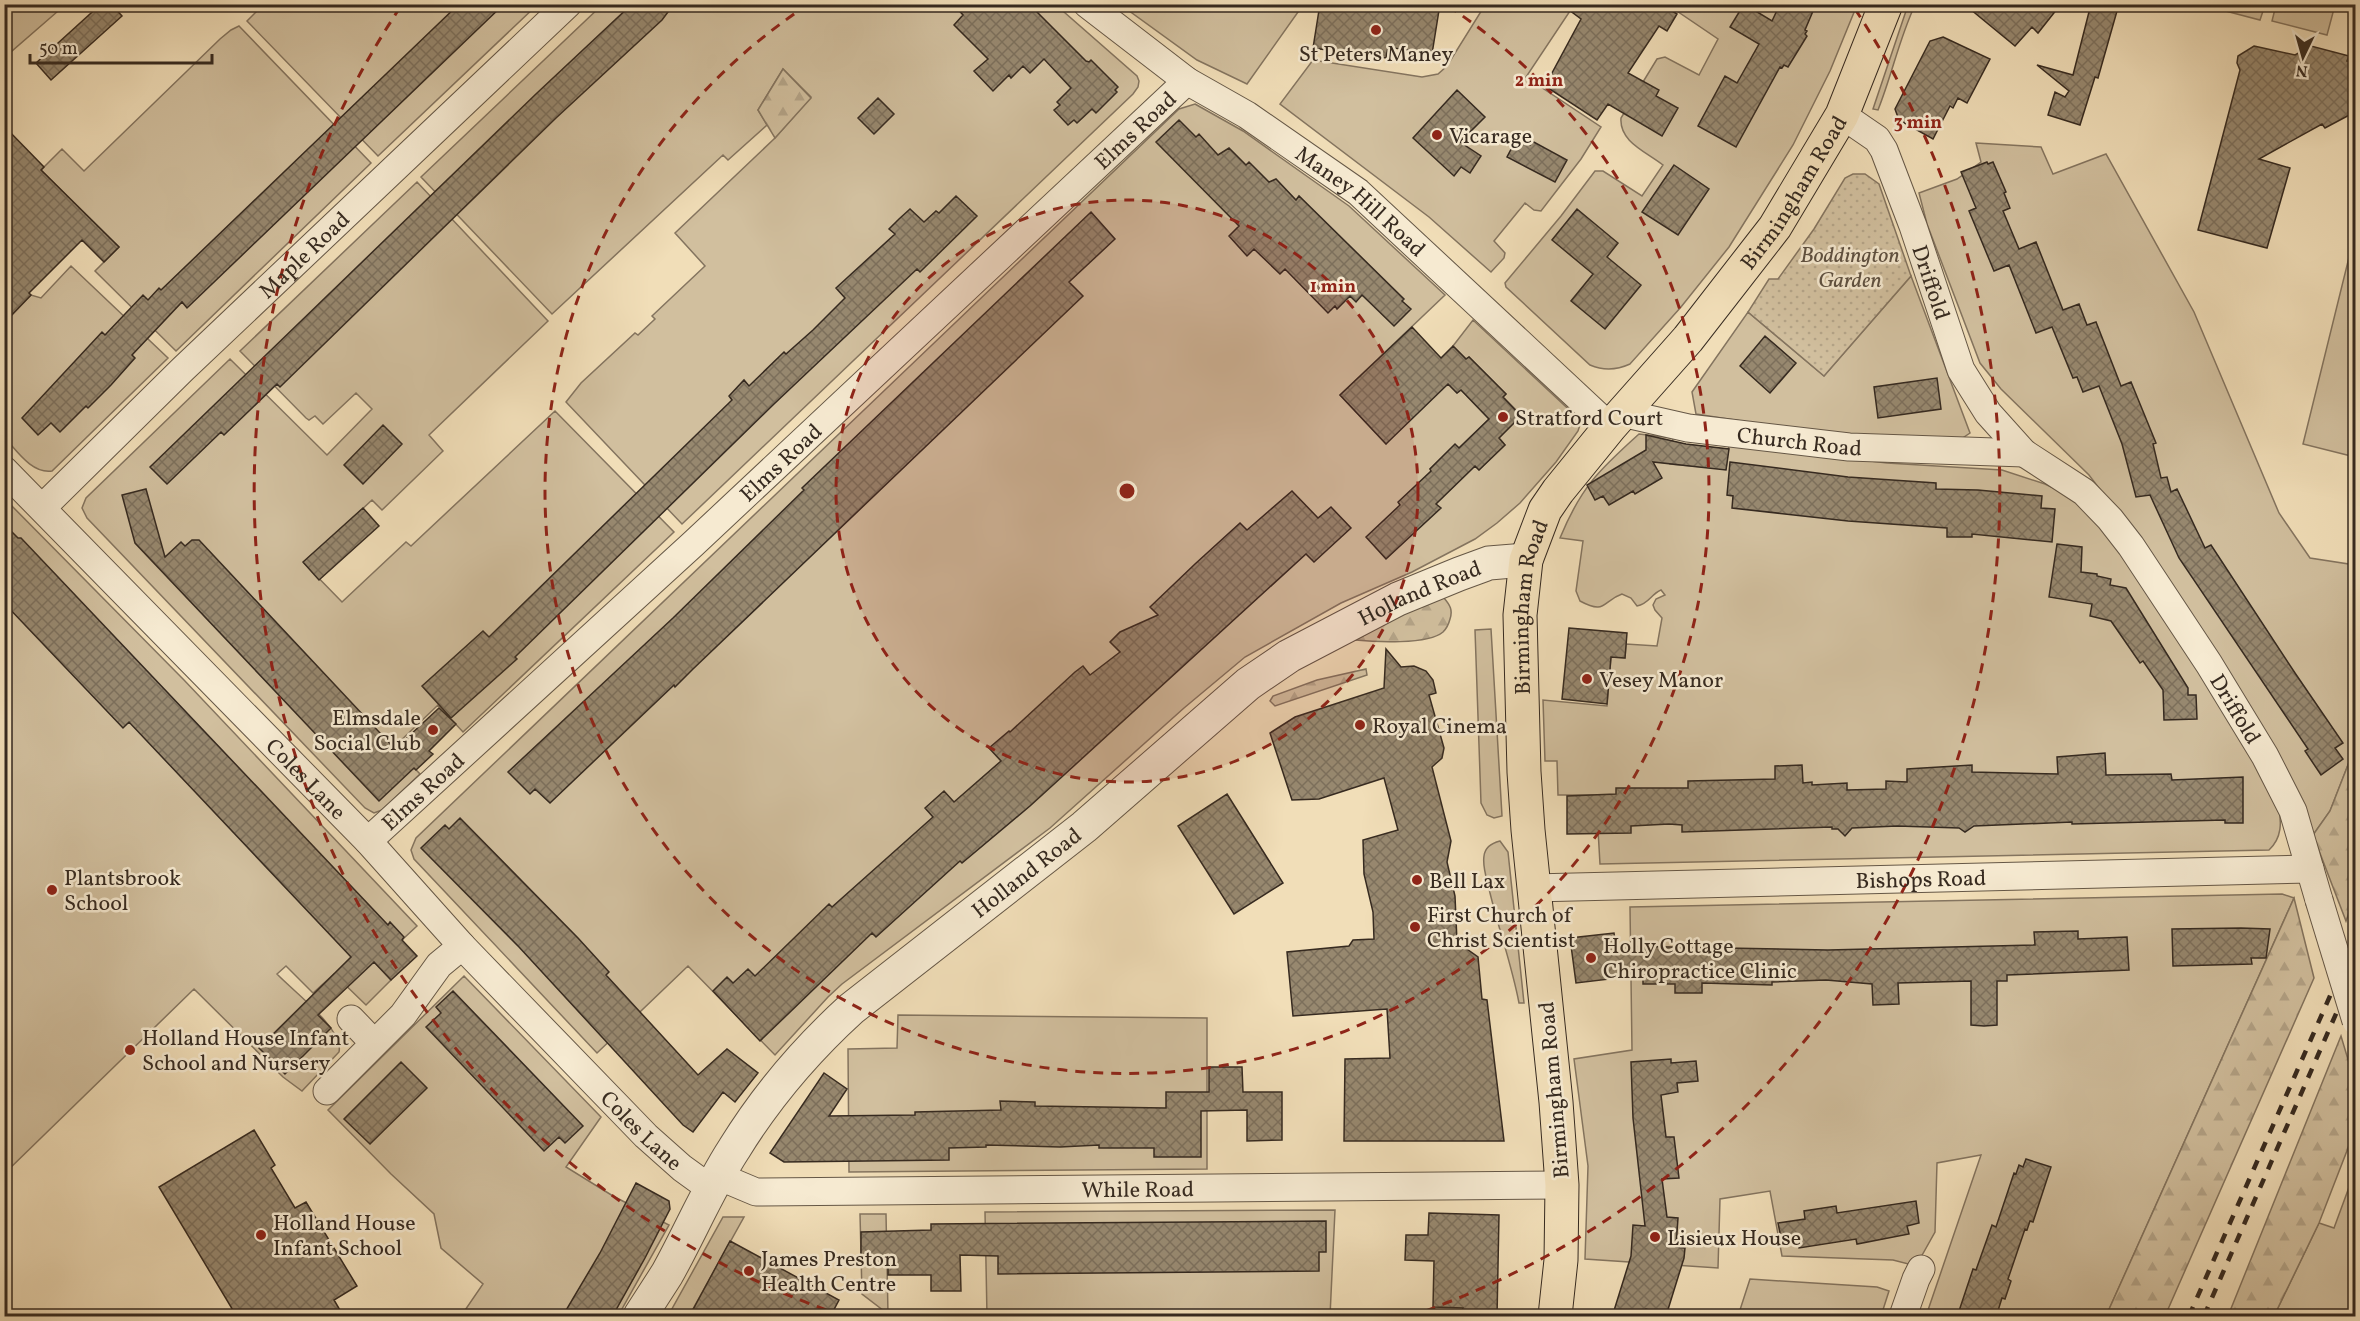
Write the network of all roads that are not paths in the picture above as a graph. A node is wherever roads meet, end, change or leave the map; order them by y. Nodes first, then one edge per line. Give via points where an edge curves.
1 (568, 4) edge
2 (1087, 4) edge
3 (1887, 4) edge
4 (1187, 81) junction
5 (1842, 115) junction
6 (1616, 420) junction
7 (2024, 453) junction
8 (4, 470) edge
9 (43, 507) junction
10 (1526, 560) junction
11 (368, 841) junction
12 (2310, 869) junction
13 (1533, 888) junction
14 (462, 946) junction
15 (351, 1019) dead end
16 (2355, 1021) edge
17 (373, 1042) junction
18 (327, 1090) dead end
19 (714, 1183) junction
20 (1562, 1185) junction
21 (1921, 1269) dead end
22 (640, 1317) edge
23 (1555, 1317) edge
24 (1903, 1317) edge

1 - 9 street, Maple Road
2 - 4 street, Maney Hill Road
3 - 5 main road, Birmingham Road
4 - 6 street, Maney Hill Road via 1247,115 1358,192
4 - 11 street, Elms Road via 693,544
5 - 6 main road, Birmingham Road via 1769,235 1688,339
5 - 7 street, Driffold via 1877,139 1884,150 1961,370 1988,413
6 - 7 street, Church Road via 1849,447
6 - 10 main road, Birmingham Road via 1545,510
7 - 12 street, Driffold via 2084,492 2131,546 2210,664 2265,756 2293,811
8 - 9 street, Coles Lane
9 - 11 street, Coles Lane
10 - 13 main road, Birmingham Road via 1520,615 1520,680
10 - 19 street, Holland Road via 1489,563 1398,598 1289,656 1248,684 1084,827 823,1035 771,1095
11 - 14 street, Coles Lane
12 - 13 street, Bishops Road
12 - 16 street, Driffold, bridge
13 - 20 main road, Birmingham Road
14 - 17 street via 439,965 403,1015
14 - 19 street, Coles Lane via 646,1136 682,1168
15 - 17 street
17 - 18 street
19 - 20 street, While Road via 766,1192
19 - 22 street, Holland Road
20 - 23 main road, Birmingham Road
21 - 24 street

